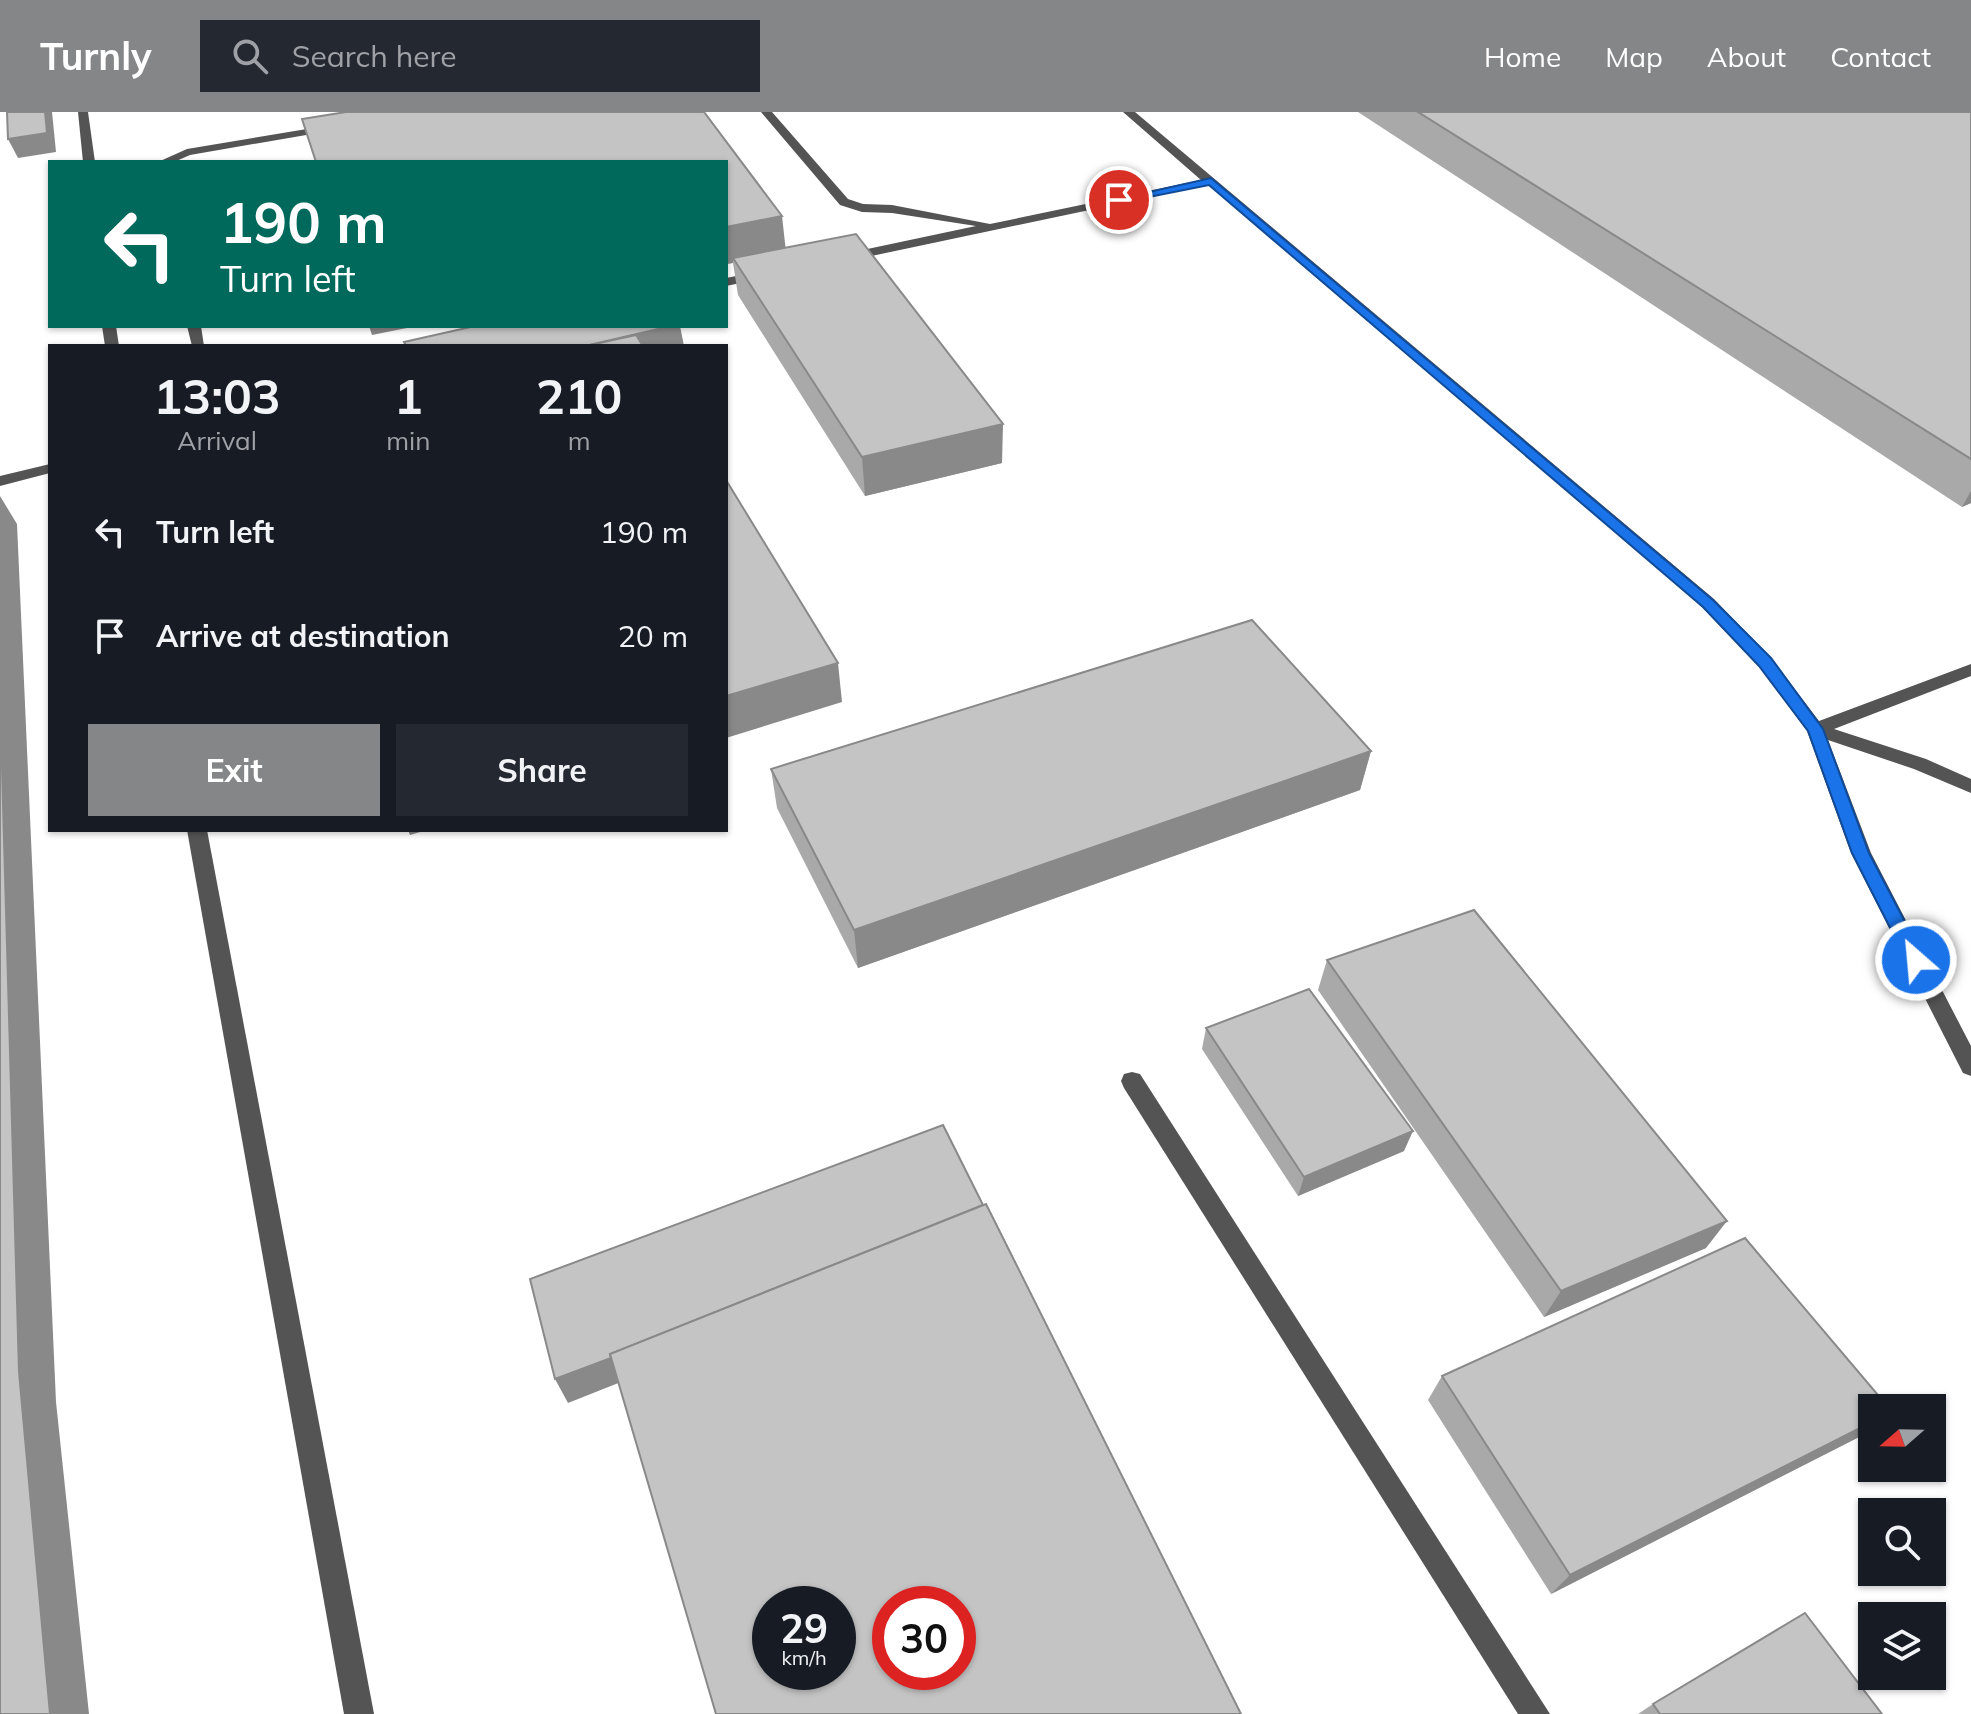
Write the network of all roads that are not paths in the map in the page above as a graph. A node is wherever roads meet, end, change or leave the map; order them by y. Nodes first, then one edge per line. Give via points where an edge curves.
1 (83, 112) edge
2 (766, 112) edge
3 (1128, 112) edge
4 (351, 125) edge
5 (89, 160) edge
6 (169, 160) edge
7 (1211, 181) junction
8 (996, 226) junction
9 (831, 260) edge
10 (771, 272) edge
11 (728, 282) edge
12 (48, 469) edge
13 (0, 481) edge
14 (1971, 670) edge
15 (1815, 729) junction
16 (1971, 786) edge
17 (197, 832) edge
18 (1971, 1067) edge
19 (1132, 1081) dead end
20 (359, 1714) edge
21 (1535, 1714) edge

1 - 5 street
2 - 8 street via 844,202
3 - 7 street
4 - 6 street via 187,152
7 - 8 street
7 - 15 street via 1708,603 1765,662
8 - 9 street
10 - 11 street
12 - 13 street
14 - 15 street
15 - 16 street
15 - 18 street via 1861,853
17 - 20 street
19 - 21 street

